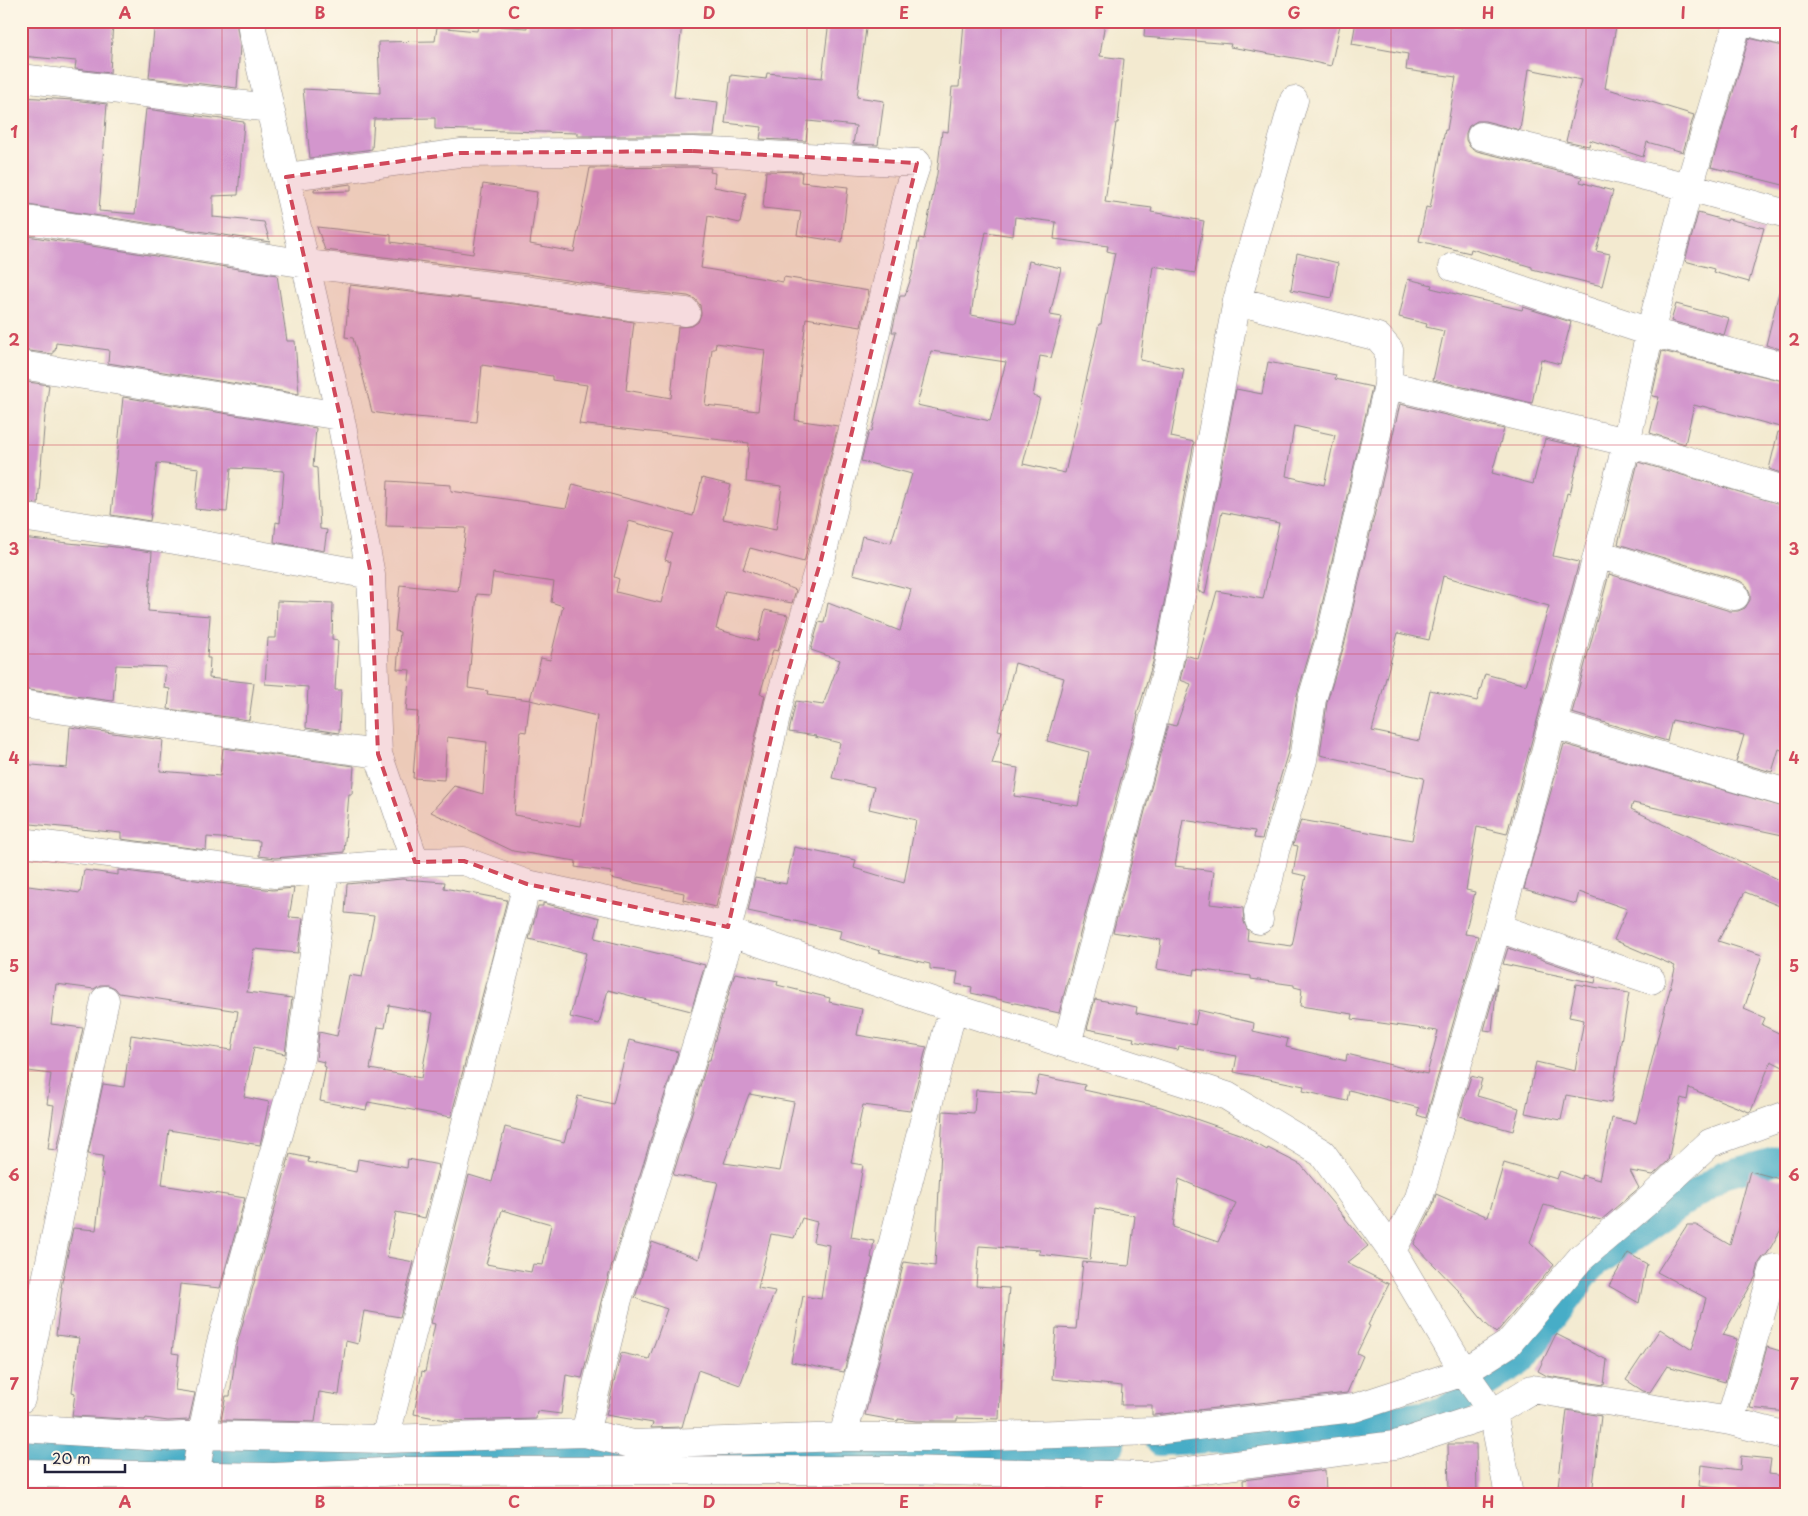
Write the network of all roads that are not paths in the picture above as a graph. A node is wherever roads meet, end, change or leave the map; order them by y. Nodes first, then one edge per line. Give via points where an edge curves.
1 (252, 21) edge
2 (1738, 21) edge
3 (1744, 21) edge
4 (1787, 32) edge
5 (21, 78) edge
6 (1294, 100) dead end
7 (270, 108) junction
8 (1481, 136) dead end
9 (286, 177) junction
10 (1689, 186) junction
11 (1787, 214) edge
12 (21, 219) edge
13 (307, 264) junction
14 (1453, 267) dead end
15 (1237, 302) junction
16 (686, 312) dead end
17 (1650, 332) junction
18 (21, 365) edge
19 (1787, 367) edge
20 (1388, 385) junction
21 (340, 416) junction
22 (1626, 442) junction
23 (1787, 491) edge
24 (21, 516) edge
25 (1598, 554) junction
26 (371, 575) junction
27 (1735, 596) dead end
28 (21, 704) edge
29 (1552, 724) junction
30 (378, 754) junction
31 (1787, 793) edge
32 (21, 842) edge
33 (416, 862) junction
34 (325, 871) junction
35 (527, 884) junction
36 (1259, 920) dead end
37 (1498, 928) junction
38 (730, 930) junction
39 (1651, 980) dead end
40 (105, 1000) dead end
41 (953, 1008) junction
42 (1067, 1044) junction
43 (1787, 1115) edge
44 (1392, 1251) junction
45 (1774, 1268) dead end
46 (1464, 1372) junction
47 (21, 1399) edge
48 (1493, 1414) junction
49 (1730, 1421) junction
50 (21, 1428) edge
51 (585, 1433) junction
52 (202, 1434) junction
53 (1787, 1436) edge
54 (843, 1437) junction
55 (385, 1439) junction
56 (21, 1473) edge
57 (193, 1486) edge
58 (1509, 1495) edge

1 - 7 street
2 - 10 street
3 - 4 street
5 - 7 street
6 - 15 street
7 - 9 street
8 - 10 street
9 - 13 street
9 - 38 street via 460,153 693,152 917,163 821,560 780,699
10 - 11 street
10 - 17 street
12 - 13 street
13 - 16 street
13 - 21 street
14 - 17 street
15 - 20 street via 1378,336 1389,350
15 - 42 street via 1168,665
17 - 19 street
17 - 22 street
18 - 21 street
20 - 22 street
20 - 36 street via 1332,630 1312,700 1303,760 1258,912
21 - 26 street
22 - 23 street
22 - 25 street
24 - 26 street
25 - 27 street
25 - 29 street
26 - 30 street
28 - 30 street
29 - 31 street
29 - 37 street
30 - 33 street
32 - 34 street via 275,874
33 - 34 street
33 - 35 street via 464,861
34 - 52 street via 300,1058 220,1346
35 - 38 street
35 - 55 street
37 - 39 street
37 - 44 street via 1419,1198
38 - 41 street
38 - 51 street via 618,1299
40 - 47 street
41 - 42 street
41 - 54 street
42 - 44 street via 1227,1096 1322,1153
43 - 46 street via 1710,1143 1580,1260 1508,1344
44 - 46 street
45 - 49 street
46 - 48 street
46 - 54 street via 1354,1408 1154,1431
48 - 49 street via 1532,1389
48 - 57 street via 1394,1445 1148,1476 905,1470 415,1471 274,1477
48 - 58 street
49 - 53 street
50 - 52 street via 164,1437
51 - 54 street via 633,1444
51 - 55 street
52 - 55 street
52 - 57 street
56 - 57 street

